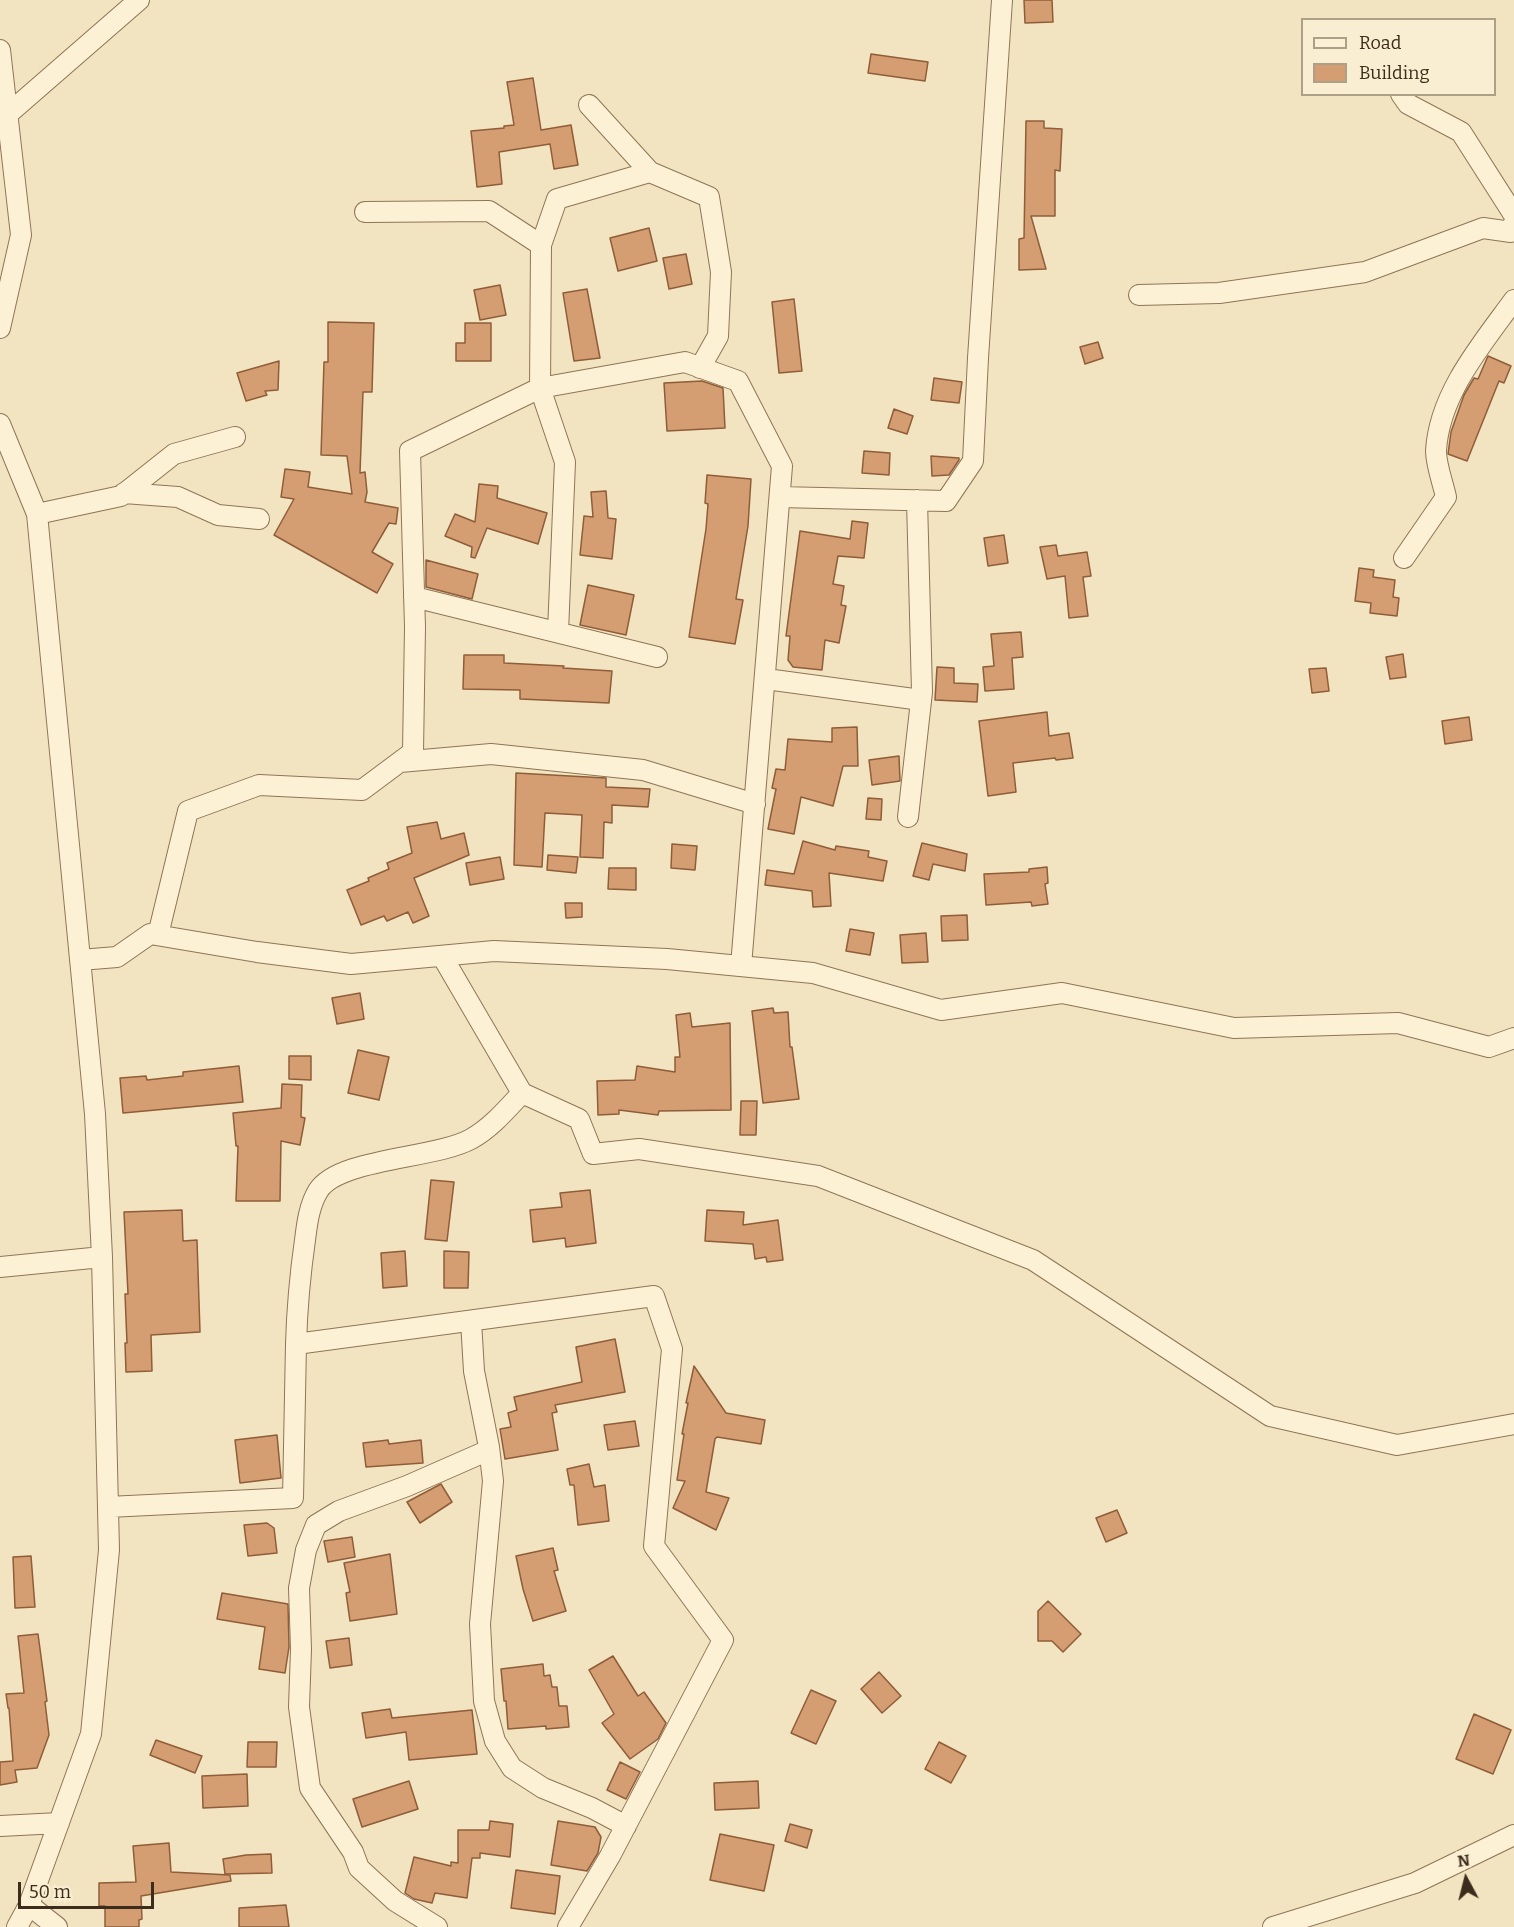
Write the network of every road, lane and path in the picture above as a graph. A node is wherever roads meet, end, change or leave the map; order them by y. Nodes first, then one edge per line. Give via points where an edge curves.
1 (139, 0) edge
2 (1002, 0) edge
3 (0, 50) edge
4 (1402, 96) edge
5 (589, 105) dead end
6 (8, 114) junction
7 (650, 172) junction
8 (365, 212) dead end
9 (1514, 215) edge
10 (1514, 223) edge
11 (541, 245) junction
12 (1139, 295) dead end
13 (1514, 300) edge
14 (0, 328) edge
15 (700, 368) junction
16 (540, 388) junction
17 (0, 424) edge
18 (235, 438) dead end
19 (124, 493) junction
20 (780, 497) junction
21 (917, 500) junction
22 (37, 514) junction
23 (259, 519) dead end
24 (1404, 558) dead end
25 (414, 597) junction
26 (558, 632) junction
27 (657, 657) dead end
28 (766, 679) junction
29 (921, 700) junction
30 (400, 762) junction
31 (755, 804) junction
32 (909, 817) dead end
33 (158, 935) junction
34 (442, 956) junction
35 (80, 960) junction
36 (741, 966) junction
37 (1514, 1038) edge
38 (522, 1094) junction
39 (102, 1257) junction
40 (0, 1267) edge
41 (471, 1321) junction
42 (296, 1344) junction
43 (1514, 1424) edge
44 (489, 1450) junction
45 (108, 1507) junction
46 (59, 1823) junction
47 (0, 1826) edge
48 (626, 1826) junction
49 (1514, 1835) edge
50 (29, 1905) junction
51 (17, 1927) edge
52 (57, 1927) edge
53 (437, 1927) edge
54 (568, 1927) edge
55 (1273, 1927) edge

1 - 6 street
2 - 21 street via 974,461 946,501
3 - 6 street
4 - 9 street via 1408,104 1461,132
5 - 7 street
6 - 14 street via 21,235
7 - 11 street via 557,199
7 - 15 street via 709,197 721,272 717,336
8 - 11 street via 489,212
10 - 12 street via 1511,232 1483,228 1365,272 1219,292
11 - 16 street
13 - 24 street via 1473,356 1445,407 1436,453 1446,497
15 - 16 street via 686,362
15 - 20 street via 738,381 783,466
16 - 25 street via 410,451
16 - 26 street via 565,462
17 - 22 street
18 - 19 street via 174,453
19 - 22 street
19 - 23 street via 178,497 218,515
20 - 21 street
20 - 28 street
21 - 29 street
22 - 35 street
25 - 26 street
25 - 30 street via 413,752
26 - 27 street
28 - 29 street
28 - 31 street
29 - 32 street
30 - 31 street via 491,754 643,770
30 - 33 street via 362,790 259,785 188,811
31 - 36 street
33 - 34 street via 351,964
33 - 35 street via 150,934 117,957
34 - 36 street via 494,951 667,958
34 - 38 street
35 - 39 street via 95,1114
36 - 37 street via 813,973 941,1010 1062,993 1234,1028 1398,1023 1489,1047
38 - 42 street via 471,1139 340,1173 318,1190 309,1213 298,1285
38 - 43 street via 579,1119 593,1154 639,1149 818,1176 1033,1260 1270,1416 1397,1445
39 - 40 street
39 - 45 street
41 - 42 street
41 - 44 street via 474,1371
41 - 48 street via 654,1296 672,1348 654,1546 723,1640
42 - 45 street via 293,1498
44 - 48 street via 493,1480 480,1624 484,1701 495,1741 512,1768 543,1788
44 - 53 street via 339,1511 316,1525 306,1550 299,1588 299,1707 310,1788 353,1852 359,1868 394,1901
45 - 46 street via 109,1550 91,1734
46 - 47 street
46 - 50 street
48 - 54 street
49 - 55 street via 1415,1883
50 - 51 street
50 - 52 street

